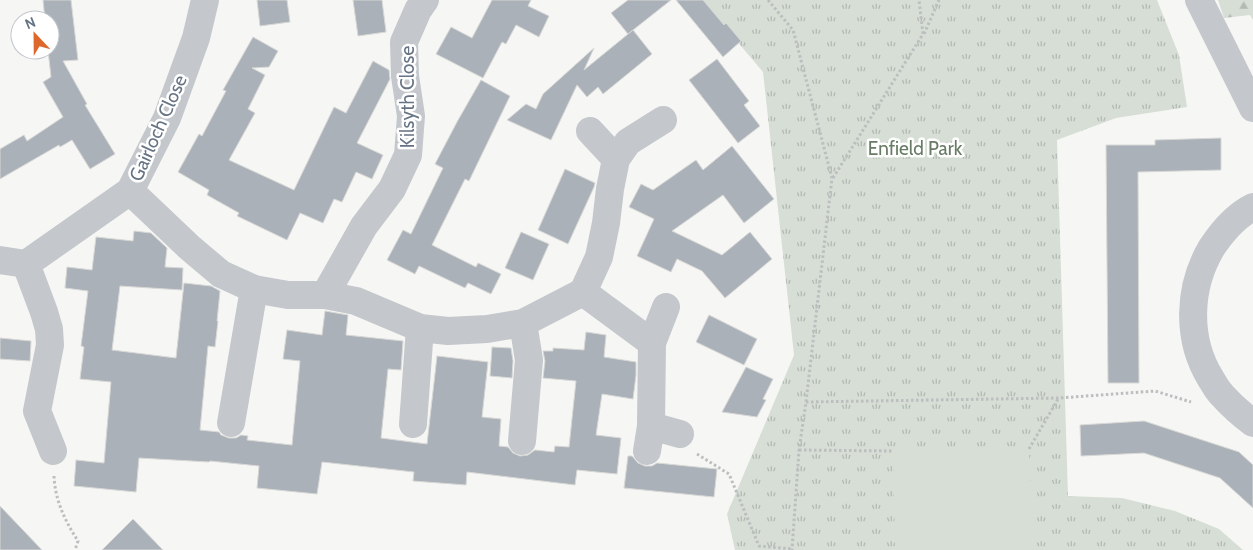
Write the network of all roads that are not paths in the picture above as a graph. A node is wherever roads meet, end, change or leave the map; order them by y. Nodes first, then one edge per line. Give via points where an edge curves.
1 (205, 0) edge
2 (425, 0) edge
3 (1199, 0) edge
4 (1253, 108) edge
5 (663, 120) dead end
6 (590, 131) dead end
7 (616, 159) junction
8 (130, 191) junction
9 (1253, 207) edge
10 (13, 262) edge
11 (254, 289) junction
12 (583, 292) junction
13 (325, 295) junction
14 (666, 307) dead end
15 (523, 324) junction
16 (420, 328) junction
17 (652, 343) junction
18 (231, 423) dead end
19 (1253, 423) edge
20 (413, 424) dead end
21 (680, 434) road end
22 (522, 441) dead end
23 (53, 451) road end

1 - 8 street, Gairloch Close via 196,38 167,118
2 - 13 street, Kilsyth Close via 404,42 411,116 408,155 392,189 364,226
3 - 4 street
5 - 7 street via 628,142
6 - 7 street
7 - 12 street via 599,257
8 - 10 street, Gairloch Close
8 - 11 street via 221,274
9 - 19 street via 1231,224 1205,259 1193,304 1193,326 1205,370 1220,394
10 - 23 street, Gairloch Close via 44,312 49,329 50,345 37,411
11 - 13 street via 288,295
11 - 18 street
12 - 15 street
12 - 17 street
13 - 16 street via 356,301
14 - 17 street
15 - 16 street via 448,331
15 - 22 street via 529,360
16 - 20 street
17 - 21 street via 649,439

